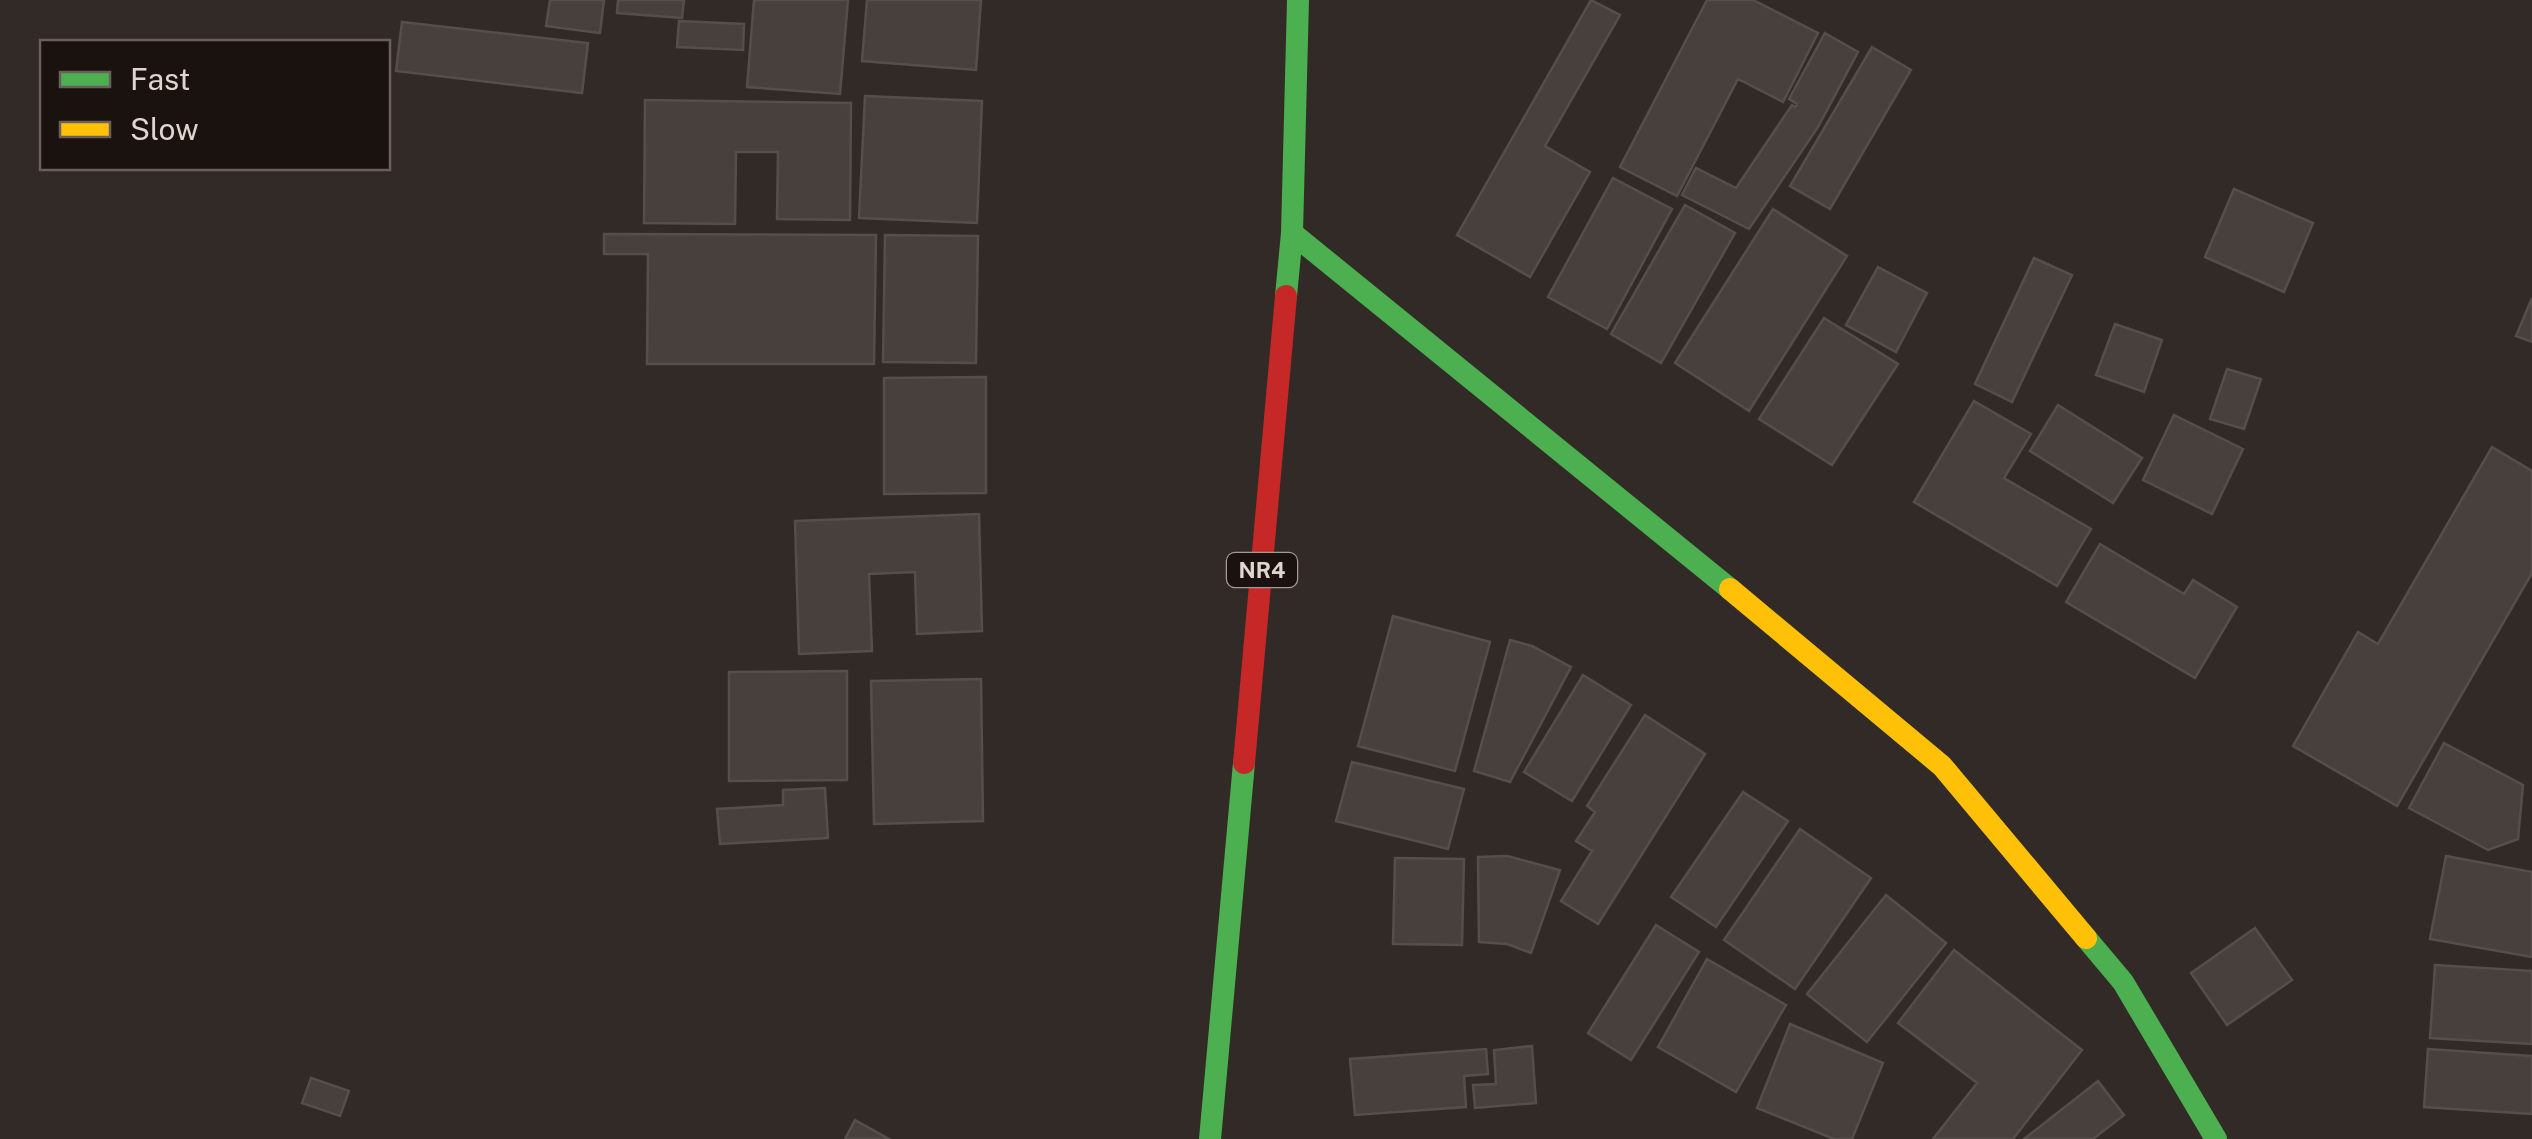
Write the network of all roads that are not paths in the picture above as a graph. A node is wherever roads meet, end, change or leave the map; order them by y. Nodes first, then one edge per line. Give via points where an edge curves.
1 (1298, 0) edge
2 (1292, 233) junction
3 (1210, 1139) edge
4 (2216, 1139) edge

1 - 2 main road, NR4
2 - 3 main road, NR4
2 - 4 main road via 1942,766 2124,982

